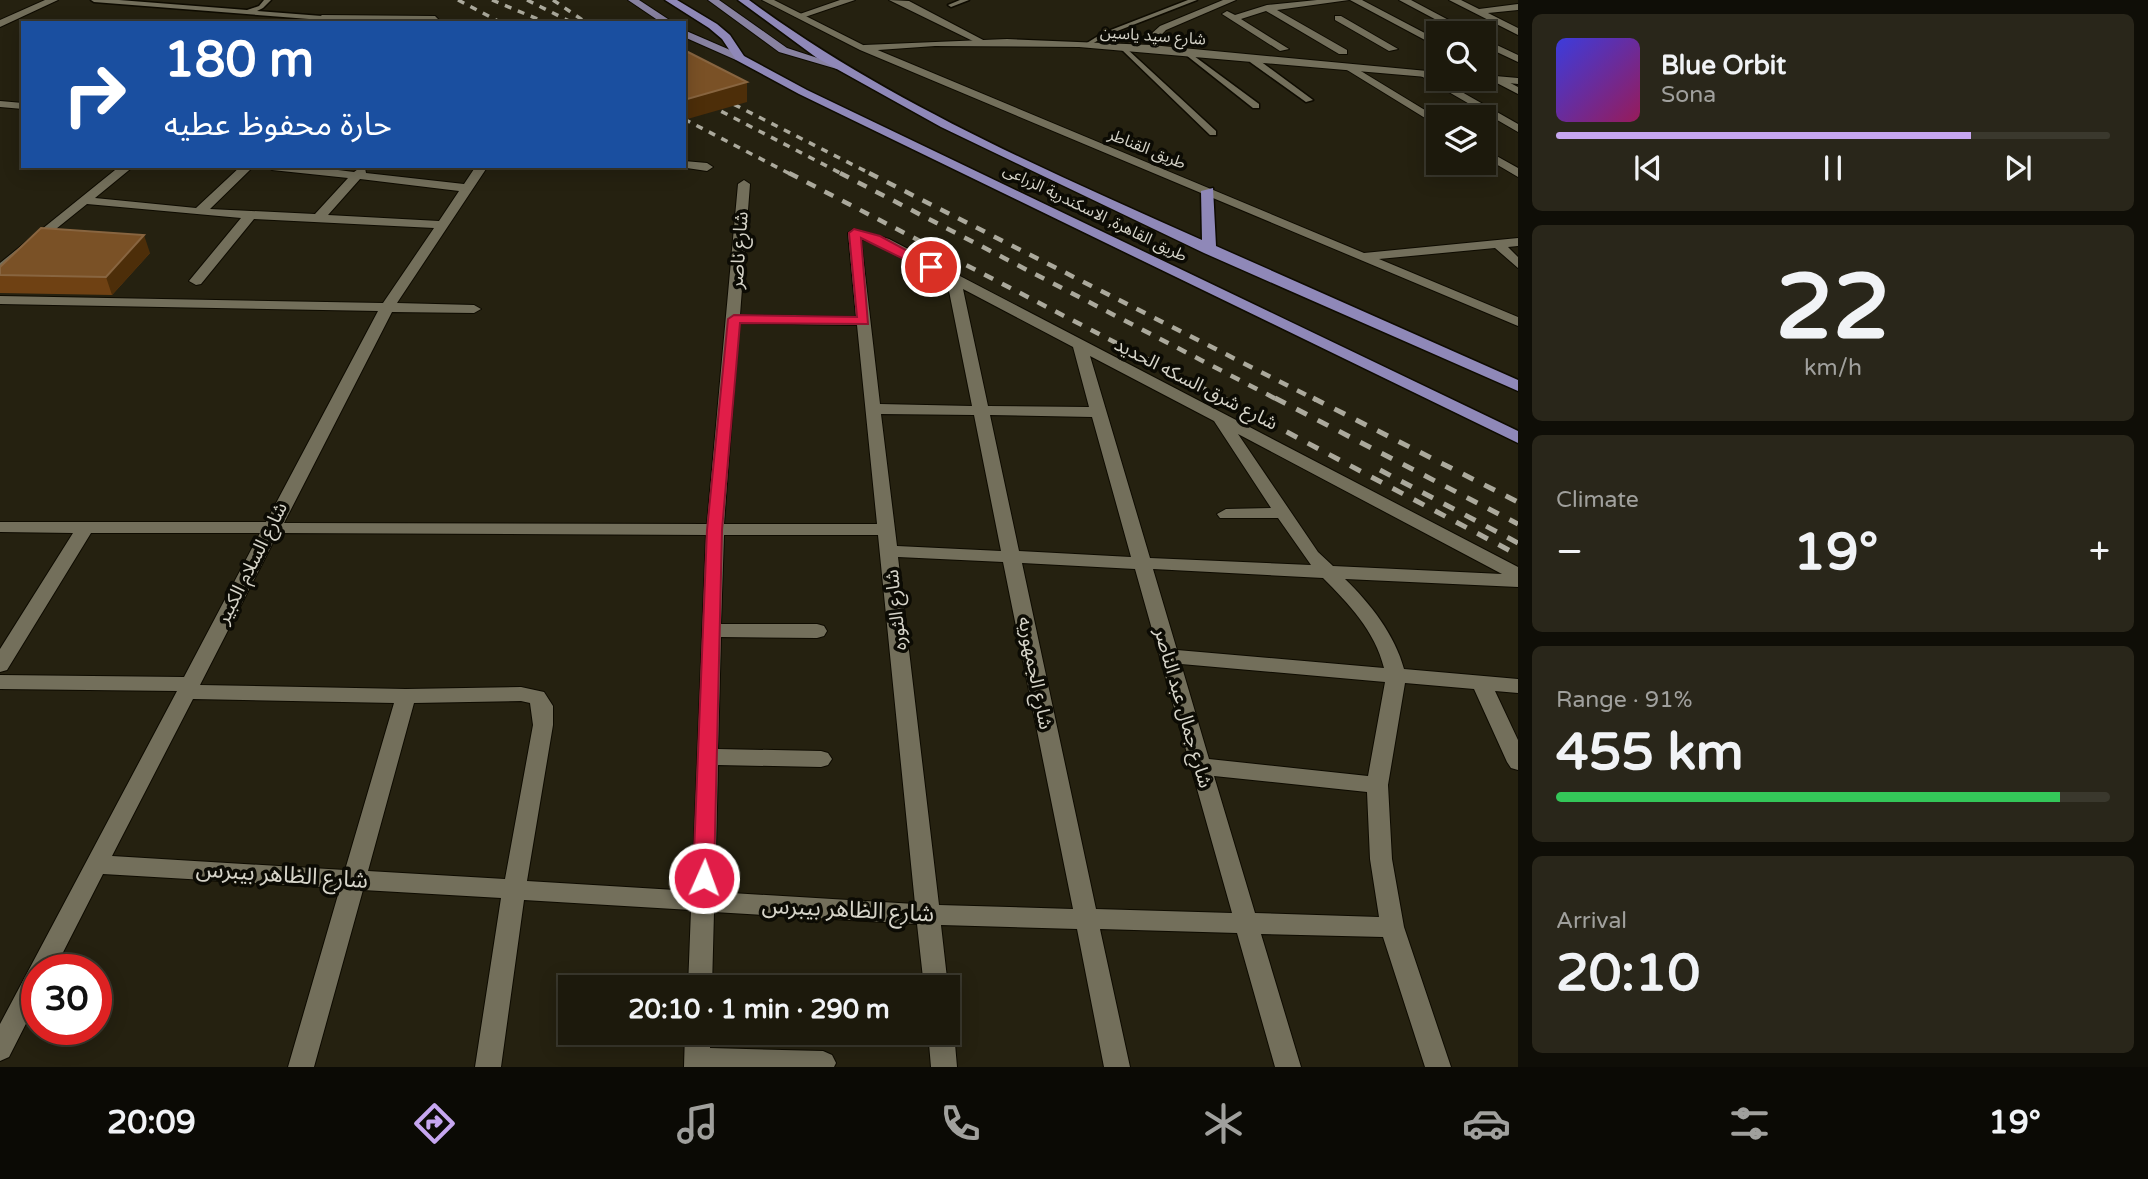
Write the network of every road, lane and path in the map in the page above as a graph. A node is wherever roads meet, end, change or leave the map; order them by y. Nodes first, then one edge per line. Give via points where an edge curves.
1 (53, 0) edge
2 (94, 0) edge
3 (169, 0) edge
4 (268, 0) edge
5 (633, 0) edge
6 (670, 0) edge
7 (713, 0) edge
8 (743, 0) edge
9 (767, 0) edge
10 (850, 0) edge
11 (894, 0) edge
12 (966, 0) edge
13 (1194, 0) edge
14 (1231, 0) edge
15 (1344, 0) edge
16 (1355, 0) edge
17 (1453, 0) edge
18 (1501, 0) edge
19 (1408, 2) edge
20 (951, 5) dead end
21 (1215, 6) junction
22 (261, 7) junction
23 (1517, 7) edge
24 (1267, 8) junction
25 (1477, 12) junction
26 (244, 13) junction
27 (799, 16) junction
28 (1234, 18) junction
29 (1338, 18) dead end
30 (320, 20) edge
31 (436, 21) edge
32 (666, 21) edge
33 (1445, 21) edge
34 (0, 24) edge
35 (1402, 25) junction
36 (1358, 29) junction
37 (1418, 33) junction
38 (1426, 33) edge
39 (1518, 33) edge
40 (686, 34) edge
41 (1426, 37) edge
42 (1496, 37) edge
43 (982, 42) junction
44 (1085, 46) junction
45 (1496, 46) edge
46 (864, 48) junction
47 (1124, 49) junction
48 (1284, 49) dead end
49 (1393, 49) dead end
50 (1154, 51) junction
51 (1343, 52) dead end
52 (1188, 54) junction
53 (740, 58) junction
54 (1518, 59) edge
55 (1252, 60) junction
56 (836, 66) junction
57 (1351, 68) junction
58 (1425, 74) joint
59 (1497, 79) joint
60 (1518, 81) edge
61 (1518, 91) edge
62 (1309, 100) dead end
63 (0, 104) edge
64 (21, 106) edge
65 (1256, 106) dead end
66 (1426, 115) edge
67 (1518, 129) edge
68 (1213, 133) dead end
69 (1496, 159) edge
70 (686, 165) edge
71 (708, 167) dead end
72 (125, 168) edge
73 (246, 168) edge
74 (308, 168) edge
75 (481, 168) edge
76 (361, 171) edge
77 (1516, 171) edge
78 (744, 184) dead end
79 (467, 188) junction
80 (1208, 191) junction
81 (83, 200) junction
82 (199, 212) junction
83 (250, 215) junction
84 (319, 217) junction
85 (442, 225) junction
86 (854, 233) joint
87 (1518, 242) edge
88 (1498, 244) junction
89 (1209, 250) junction
90 (1364, 256) junction
91 (1518, 264) edge
92 (0, 270) edge
93 (954, 280) junction
94 (196, 281) dead end
95 (0, 300) edge
96 (387, 308) junction
97 (474, 309) dead end
98 (734, 319) junction
99 (863, 321) junction
100 (1518, 321) edge
101 (1080, 348) junction
102 (1518, 386) edge
103 (873, 409) junction
104 (981, 411) junction
105 (1098, 412) junction
106 (1218, 415) junction
107 (1518, 438) edge
108 (1282, 513) junction
109 (1226, 514) dead end
110 (0, 527) edge
111 (85, 528) junction
112 (270, 528) junction
113 (715, 530) junction
114 (887, 530) junction
115 (889, 551) junction
116 (1012, 558) junction
117 (1141, 564) junction
118 (1326, 572) junction
119 (1518, 575) edge
120 (1518, 581) edge
121 (711, 630) junction
122 (817, 631) dead end
123 (1168, 656) junction
124 (0, 665) edge
125 (1396, 676) junction
126 (0, 682) edge
127 (1482, 684) junction
128 (1518, 686) edge
129 (188, 688) junction
130 (406, 696) junction
131 (707, 757) junction
132 (821, 759) dead end
133 (1518, 762) edge
134 (1199, 766) junction
135 (1377, 785) junction
136 (95, 863) junction
137 (352, 879) junction
138 (514, 891) junction
139 (703, 903) junction
140 (930, 915) junction
141 (1085, 919) junction
142 (1246, 923) junction
143 (1392, 927) junction
144 (49, 954) edge
145 (700, 975) edge
146 (935, 975) edge
147 (21, 1008) edge
148 (698, 1045) edge
149 (942, 1045) edge
150 (0, 1049) edge
151 (697, 1063) edge
152 (823, 1063) dead end
153 (301, 1067) edge
154 (488, 1067) edge
155 (944, 1067) edge
156 (1117, 1067) edge
157 (1288, 1067) edge
158 (1438, 1067) edge

1 - 34 street
2 - 26 lane
3 - 22 lane
4 - 22 lane
5 - 32 main road
6 - 53 highway, طريق القاهرة, الاسكندرية الزراعى via 713,26
7 - 56 main road via 783,50
8 - 56 highway, طريق القاهرة, الاسكندرية الزراعى
9 - 27 street, طريق القناطر
10 - 27 street
11 - 43 street
12 - 20 lane
13 - 44 lane
14 - 21 street
15 - 24 street
16 - 35 street
17 - 19 street
17 - 25 street
18 - 23 street
19 - 33 street
21 - 28 street
21 - 50 street via 1163,28 1156,35
22 - 26 lane
23 - 25 street
24 - 28 street
24 - 51 street
25 - 39 street
26 - 30 lane
27 - 46 street, طريق القناطر
28 - 48 street
29 - 36 street
30 - 31 street
35 - 36 street
35 - 37 street
36 - 49 street
37 - 38 street
37 - 41 street
39 - 42 street
40 - 53 main road
43 - 44 street, شارع سيد ياسين
43 - 46 street, شارع سيد ياسين
44 - 47 street, شارع سيد ياسين
45 - 54 street
46 - 80 street, طريق القناطر
47 - 50 street, شارع سيد ياسين
47 - 68 lane
50 - 52 street, شارع سيد ياسين
52 - 55 street, شارع سيد ياسين
52 - 65 lane
53 - 107 highway, طريق القاهرة, الاسكندرية الزراعى via 846,114
55 - 57 street, شارع سيد ياسين
55 - 62 lane
56 - 89 highway, طريق القاهرة, الاسكندرية الزراعى via 966,135
57 - 58 street, شارع سيد ياسين
57 - 66 street
58 - 67 street
59 - 60 street
59 - 61 street
63 - 64 street
69 - 77 street
70 - 71 street
72 - 81 street
73 - 82 street
74 - 76 street
75 - 79 street, شارع السلام الكبير
76 - 79 street
76 - 84 street
78 - 98 street, شارع ناصر
79 - 85 street, شارع السلام الكبير
80 - 89 highway
80 - 90 street, طريق القناطر
81 - 82 street
81 - 92 street
82 - 83 street
83 - 84 street
83 - 94 street
84 - 85 street
85 - 96 street, شارع السلام الكبير
86 - 93 street, شارع شرق السكه الحديد via 884,242
86 - 99 street, شارع الثوره
87 - 88 street
88 - 90 street
88 - 91 street
89 - 102 highway, طريق القاهرة, الاسكندرية الزراعى
90 - 100 street, طريق القناطر
93 - 101 street, شارع شرق السكه الحديد
93 - 104 street, شارع الجمهوريه
95 - 96 street
96 - 97 street
96 - 112 street, شارع السلام الكبير
98 - 99 street
98 - 113 street, شارع ناصر
99 - 103 street, شارع الثوره
101 - 105 street, شارع جمال عبد الناصر
101 - 106 street, شارع شرق السكه الحديد
103 - 104 street
103 - 114 street, شارع الثوره
104 - 105 street
104 - 116 street, شارع الجمهوريه
105 - 117 street, شارع جمال عبد الناصر
106 - 108 street
106 - 119 street, شارع شرق السكه الحديد
108 - 109 street
108 - 118 street
110 - 111 street
111 - 112 street
111 - 124 street
112 - 113 street
112 - 129 street, شارع السلام الكبير
113 - 114 street
113 - 121 street, شارع ناصر
114 - 115 street, شارع الثوره
115 - 116 street
115 - 140 street, شارع الثوره
116 - 117 street
116 - 141 street, شارع الجمهوريه
117 - 118 street
117 - 123 street, شارع جمال عبد الناصر
118 - 120 street
118 - 125 street via 1362,606 1391,657
121 - 122 street
121 - 131 street, شارع ناصر
123 - 125 street
123 - 134 street, شارع جمال عبد الناصر
125 - 127 street
125 - 135 street
126 - 129 street
127 - 128 street
127 - 133 street
129 - 130 street
129 - 136 street, شارع السلام الكبير
130 - 137 street
130 - 138 street via 500,694 537,697 543,706
131 - 132 street
131 - 139 street, شارع ناصر
134 - 135 street
134 - 142 street, شارع جمال عبد الناصر
135 - 143 street via 1381,859
136 - 137 street, شارع الظاهر بيبرس
136 - 144 street, شارع السلام الكبير
137 - 138 street, شارع الظاهر بيبرس
137 - 153 street
138 - 139 street, شارع الظاهر بيبرس
138 - 154 street
139 - 140 street, شارع الظاهر بيبرس
139 - 145 street, شارع ناصر
140 - 141 street, شارع الظاهر بيبرس
140 - 146 street, شارع الثوره
141 - 142 street, شارع الظاهر بيبرس
141 - 156 street, شارع الجمهوريه
142 - 143 street, شارع الظاهر بيبرس
142 - 157 street, شارع جمال عبد الناصر
143 - 158 street
147 - 150 street
148 - 151 street
149 - 155 street
151 - 152 street

